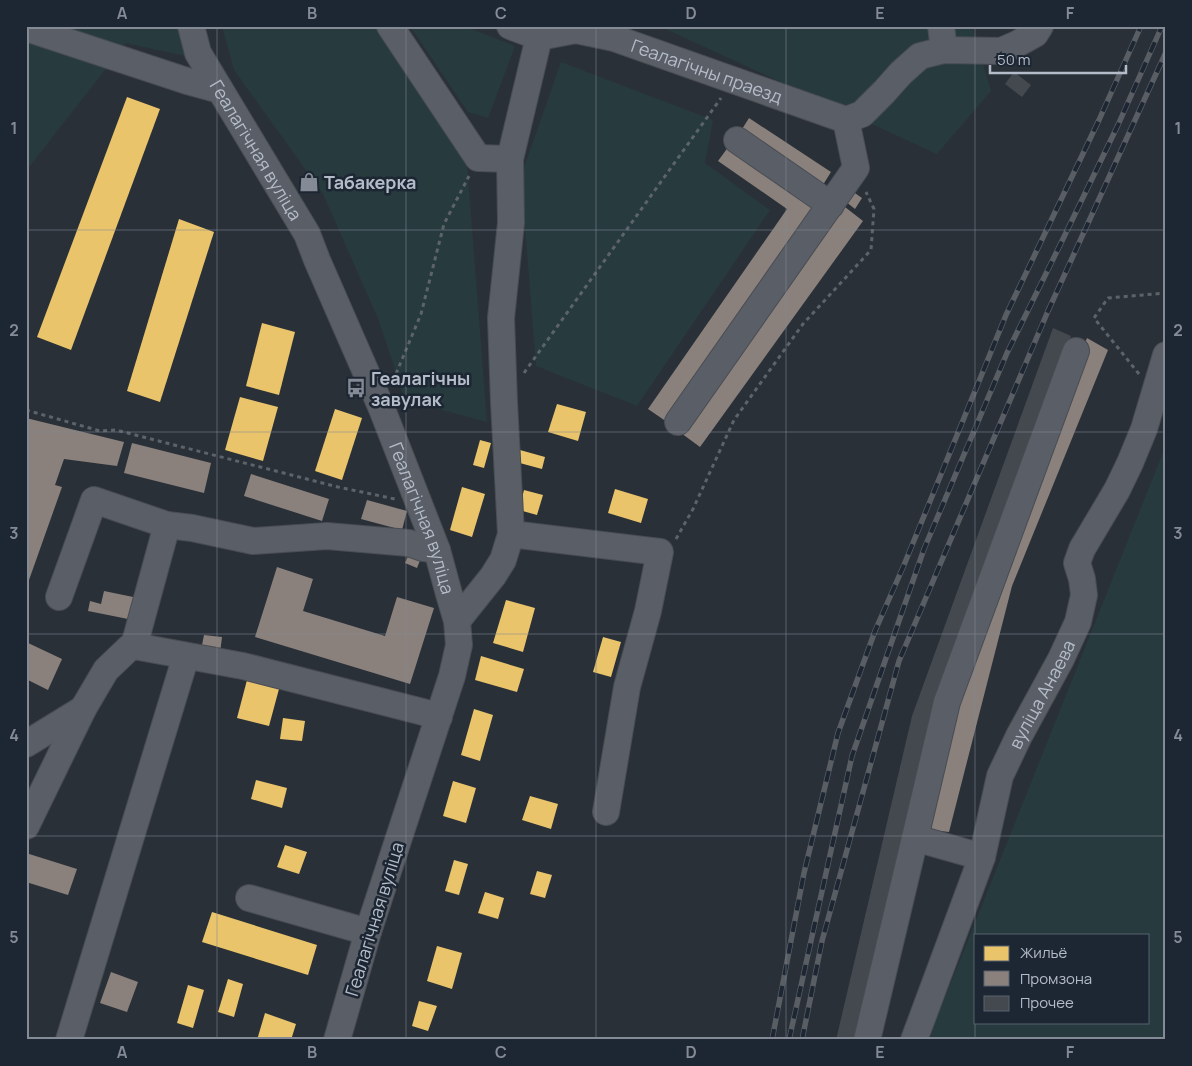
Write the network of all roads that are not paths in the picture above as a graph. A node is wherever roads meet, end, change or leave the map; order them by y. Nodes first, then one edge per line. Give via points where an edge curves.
1 (191, 26) edge
2 (390, 26) edge
3 (510, 26) edge
4 (1040, 26) edge
5 (26, 28) edge
6 (546, 32) edge
7 (942, 38) edge
8 (220, 90) junction
9 (846, 120) junction
10 (737, 140) dead end
11 (510, 159) junction
12 (831, 205) junction
13 (1076, 351) dead end
14 (1166, 355) edge
15 (678, 422) dead end
16 (167, 525) junction
17 (511, 534) junction
18 (437, 550) junction
19 (59, 597) dead end
20 (457, 621) junction
21 (134, 646) junction
22 (186, 656) junction
23 (84, 709) junction
24 (439, 717) junction
25 (26, 744) edge
26 (606, 812) dead end
27 (26, 826) edge
28 (914, 838) junction
29 (982, 857) junction
30 (249, 898) dead end
31 (368, 932) junction
32 (69, 1040) edge
33 (338, 1040) edge
34 (867, 1040) edge
35 (914, 1040) edge

1 - 8 street, Геалагічная вуліца via 198,54
2 - 11 street via 478,158
3 - 6 street
4 - 7 street via 1035,34 1001,51
5 - 8 street
6 - 9 street, Геалагічны праезд via 576,30 614,38
6 - 11 street
7 - 9 street via 901,73 862,114
8 - 18 street, Геалагічная вуліца via 307,234 382,409
9 - 12 street via 856,168
10 - 12 street
11 - 17 street via 510,223 501,318
12 - 15 street
13 - 28 street via 947,702
14 - 29 street, вуліца Анаева via 1144,429 1117,490 1082,549 1077,563 1084,595 1078,622 1000,776
16 - 18 street via 253,541 327,536 409,543
16 - 19 street via 94,500
16 - 21 street
17 - 20 street via 503,560
17 - 26 street via 660,552 648,611 626,687
18 - 20 street, Геалагічная вуліца
20 - 24 street, Геалагічная вуліца via 459,645
21 - 22 street
21 - 23 street via 106,670
22 - 24 street via 261,670
22 - 32 street
23 - 25 street
23 - 27 street
24 - 31 street, Геалагічная вуліца
28 - 29 street
28 - 34 street
29 - 35 street, вуліца Анаева
30 - 31 street
31 - 33 street, Геалагічная вуліца

